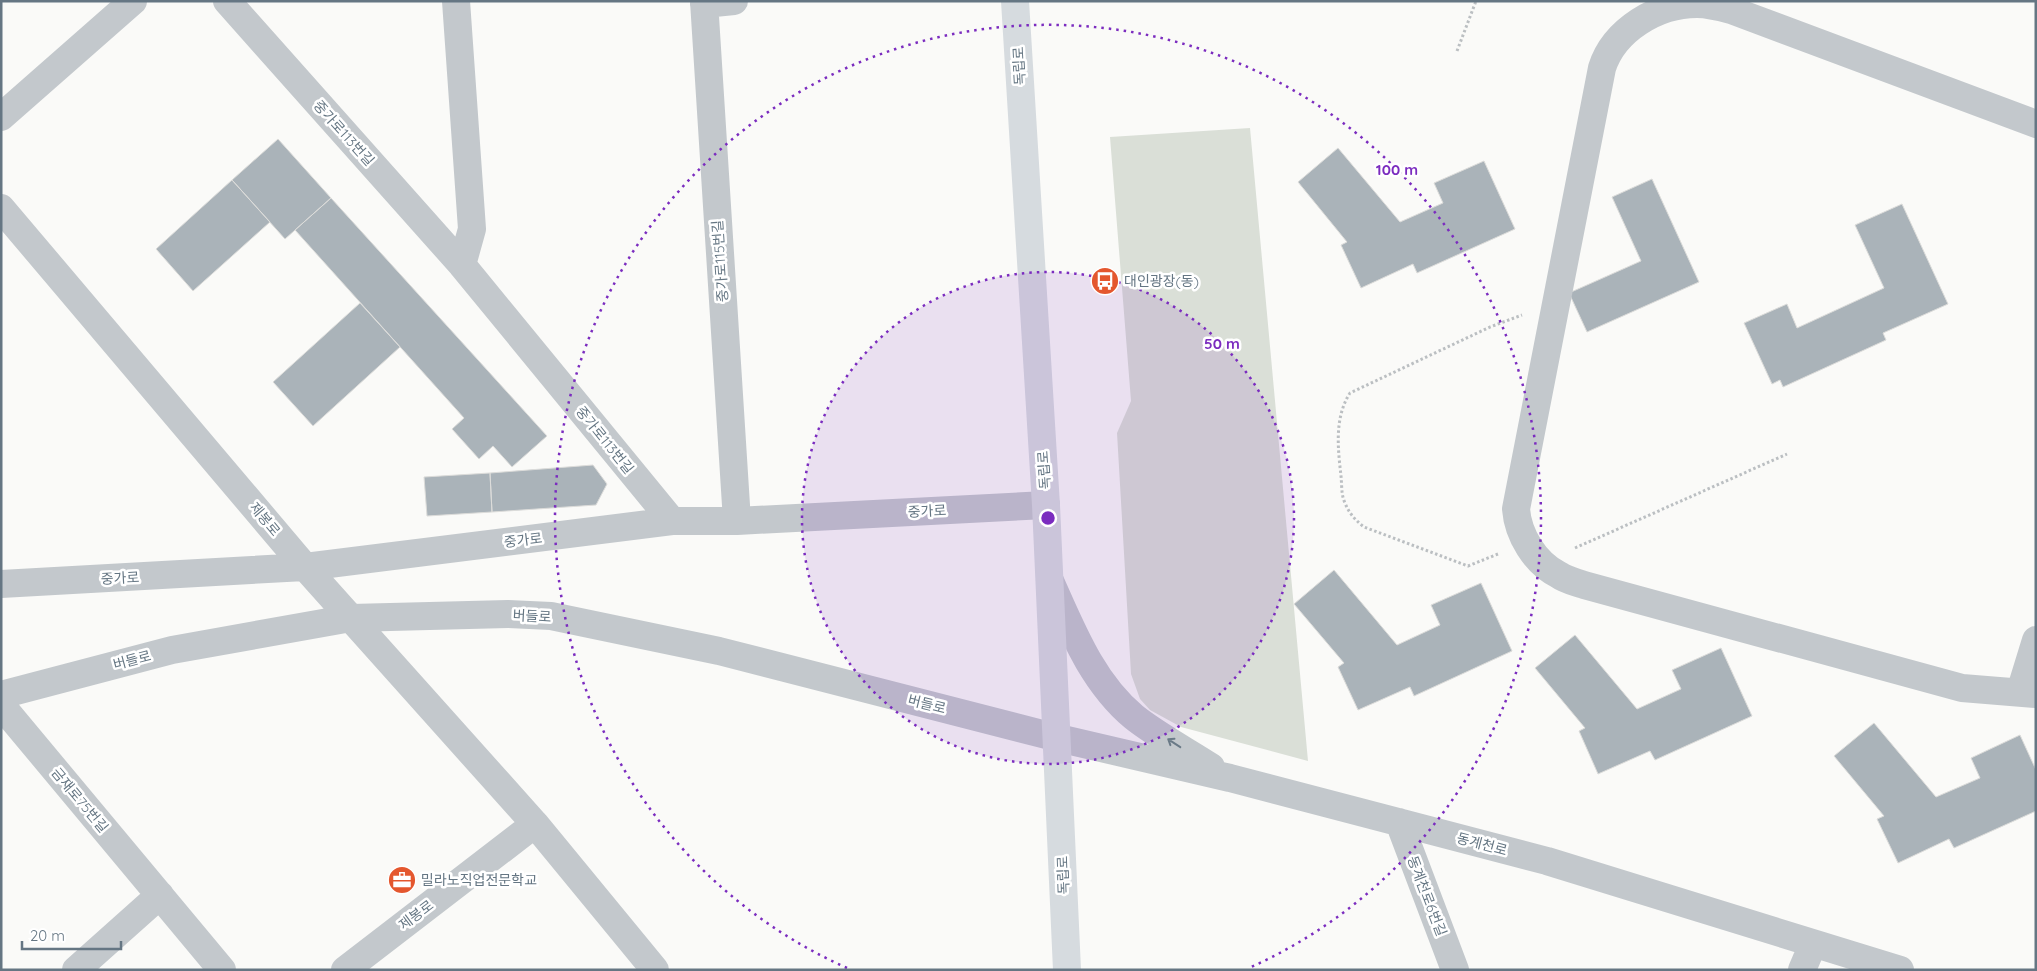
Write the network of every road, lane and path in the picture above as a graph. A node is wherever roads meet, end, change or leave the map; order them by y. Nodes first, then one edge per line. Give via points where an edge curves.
1 (132, 1) edge
2 (227, 1) edge
3 (456, 1) edge
4 (734, 1) edge
5 (1015, 1) edge
6 (1476, 1) edge
7 (704, 2) edge
8 (1457, 51) dead end
9 (1, 116) edge
10 (2036, 124) edge
11 (1, 208) edge
12 (462, 265) junction
13 (1556, 303) junction
14 (1786, 454) dead end
15 (1046, 505) junction
16 (672, 521) junction
17 (737, 521) junction
18 (1535, 553) junction
19 (305, 567) junction
20 (1050, 582) junction
21 (1, 584) edge
22 (351, 618) junction
23 (2036, 640) edge
24 (2028, 693) edge
25 (1, 695) edge
26 (1, 704) edge
27 (1058, 738) junction
28 (1230, 778) junction
29 (1399, 822) junction
30 (535, 824) junction
31 (160, 895) junction
32 (1813, 944) junction
33 (76, 970) edge
34 (222, 970) edge
35 (345, 970) edge
36 (655, 970) edge
37 (1068, 970) edge
38 (1455, 970) edge
39 (1802, 970) edge
40 (1900, 970) edge

1 - 9 street
2 - 12 street, 중가로113번길
3 - 12 street via 472,229
4 - 7 street
5 - 15 main road, 독립로
6 - 8 path
7 - 17 street, 중가로115번길
10 - 13 street via 1731,10 1694,4 1662,12 1637,23 1606,55
11 - 19 street, 제봉로
12 - 16 street, 중가로113번길
13 - 18 street via 1516,509 1517,521
13 - 18 path via 1490,328 1350,394 1340,417 1337,440 1344,502 1353,519 1364,526 1468,566
14 - 18 path
15 - 17 street, 중가로
15 - 20 main road, 독립로
16 - 17 street, 중가로
16 - 19 street, 중가로
18 - 24 street via 1559,576 1584,585 1962,688
19 - 21 street, 중가로
19 - 22 street, 제봉로
20 - 27 main road, 독립로
28 -> 20 street via 1135,718 1115,698 1096,675
22 - 25 street, 버들로 via 172,650
22 - 27 street, 버들로 via 551,616 719,651
22 - 30 street, 제봉로
23 - 24 street
26 - 31 street, 금재로75번길
27 - 28 street, 동계천로
27 - 37 main road, 독립로
28 - 29 street, 동계천로
29 - 32 street, 동계천로 via 1547,860
29 - 38 street, 동계천로6번길
30 - 35 street, 제봉로
30 - 36 street, 제봉로
31 - 33 street
31 - 34 street, 금재로75번길
32 - 39 street
32 - 40 street, 동계천로

